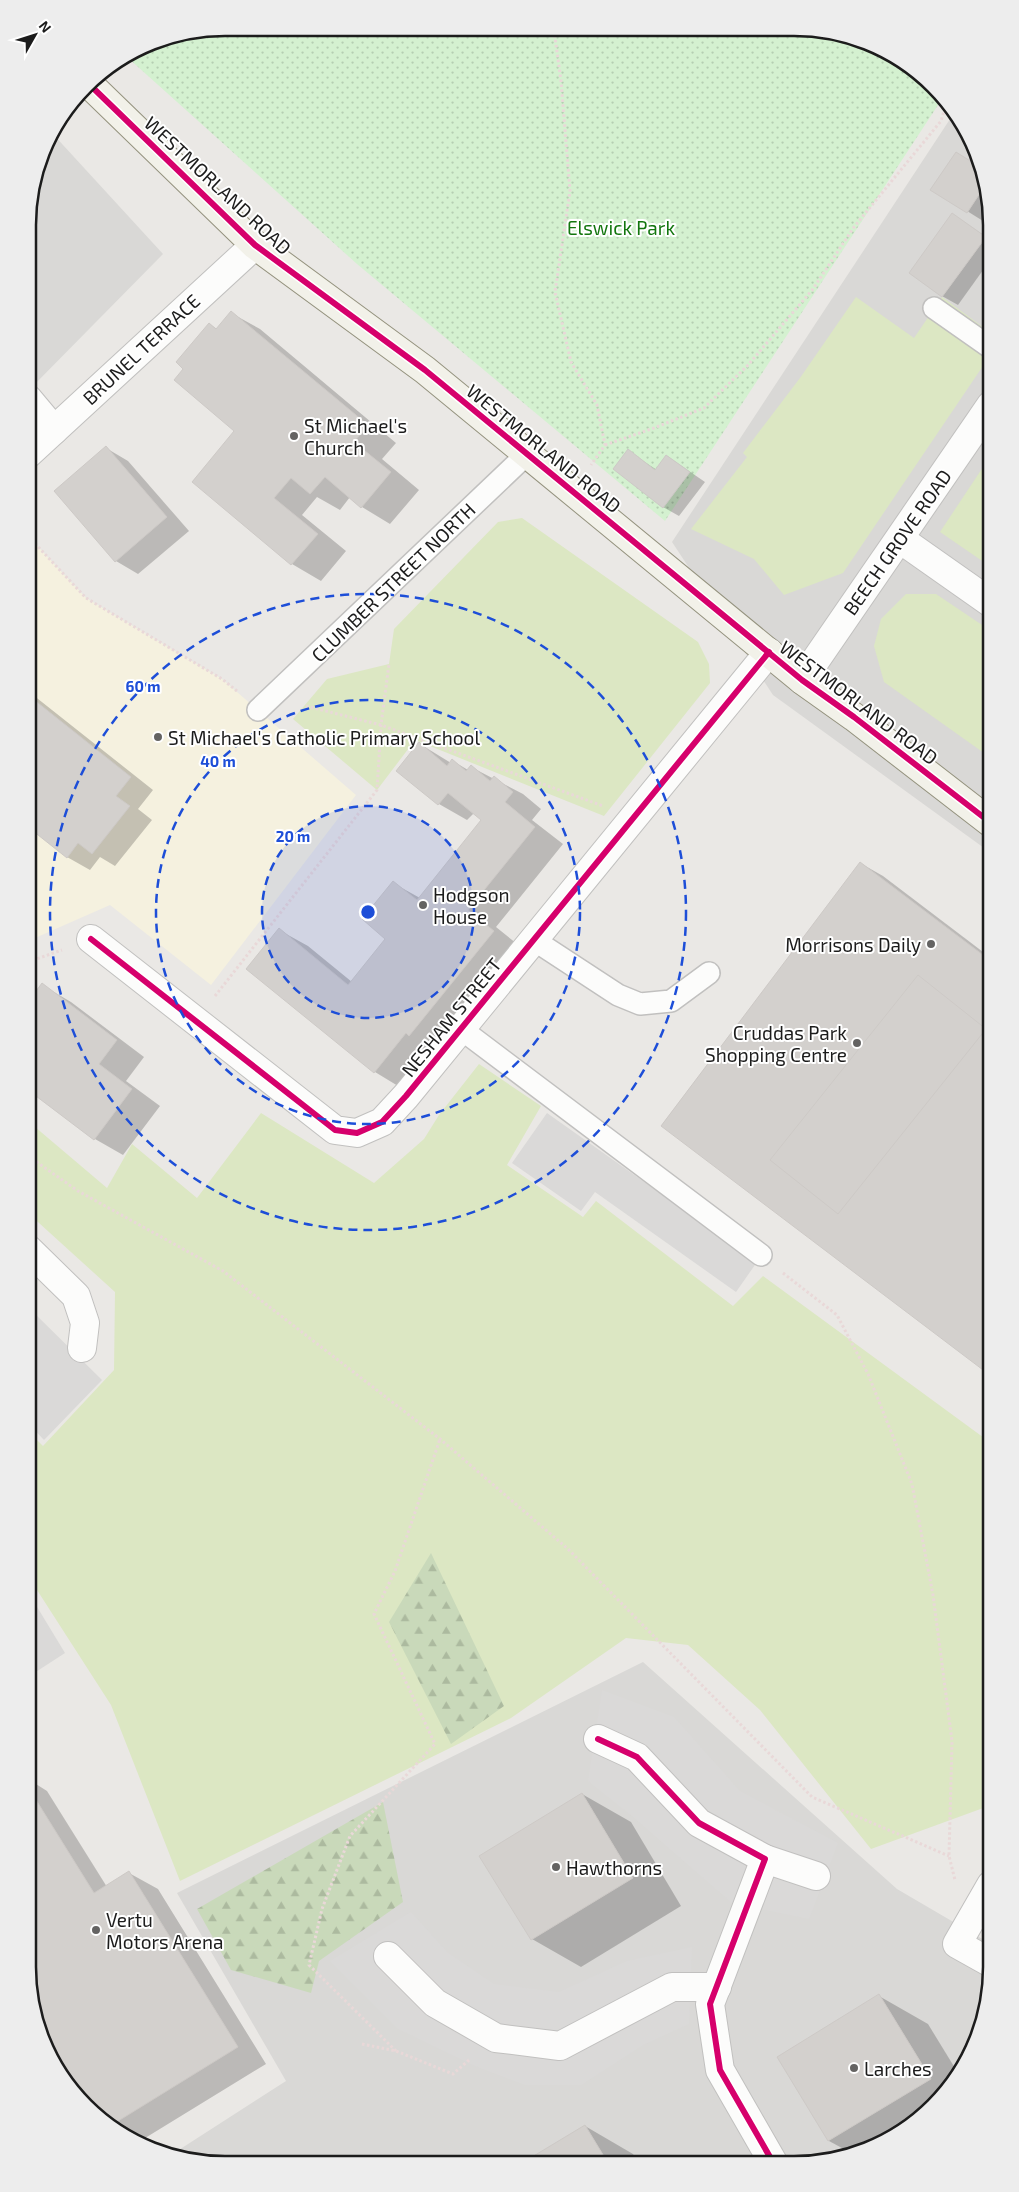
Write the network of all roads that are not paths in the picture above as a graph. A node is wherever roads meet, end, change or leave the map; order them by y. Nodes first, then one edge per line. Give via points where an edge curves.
1 (95, 89) edge
2 (255, 244) junction
3 (934, 308) dead end
4 (983, 342) edge
5 (36, 409) edge
6 (983, 417) edge
7 (54, 430) junction
8 (36, 447) edge
9 (527, 454) junction
10 (900, 539) junction
11 (983, 598) edge
12 (769, 652) junction
13 (802, 680) junction
14 (265, 704) road end
15 (983, 817) edge
16 (91, 940) dead end
17 (534, 940) junction
18 (709, 973) dead end
19 (460, 1030) junction
20 (761, 1255) road end
21 (36, 1257) edge
22 (82, 1348) dead end
23 (598, 1740) dead end
24 (765, 1858) junction
25 (816, 1876) dead end
26 (983, 1899) edge
27 (388, 1956) dead end
28 (983, 1959) edge
29 (717, 1987) junction
30 (769, 2156) edge

1 - 2 street, WESTMORLAND ROAD
2 - 7 street, BRUNEL TERRACE
2 - 9 street, WESTMORLAND ROAD via 425,370
3 - 4 lane
5 - 7 street
6 - 10 street, BEECH GROVE ROAD
7 - 8 street, BRUNEL TERRACE
9 - 12 street, WESTMORLAND ROAD
9 - 14 lane, CLUMBER STREET NORTH
10 - 11 street
10 - 13 street, BEECH GROVE ROAD
12 - 13 street, WESTMORLAND ROAD
12 - 17 street, NESHAM STREET
13 - 15 street, WESTMORLAND ROAD
16 - 19 street, NESHAM STREET via 335,1130 358,1133 382,1122
17 - 18 lane via 618,994 640,1004 671,1001
17 - 19 street, NESHAM STREET
19 - 20 lane
21 - 22 street via 76,1296 85,1323
23 - 24 street via 636,1757 699,1823
24 - 25 street
24 - 29 street
26 - 28 street via 957,1944
27 - 29 street via 435,2004 496,2038 560,2046 672,1987
29 - 30 street via 710,2004 720,2070

